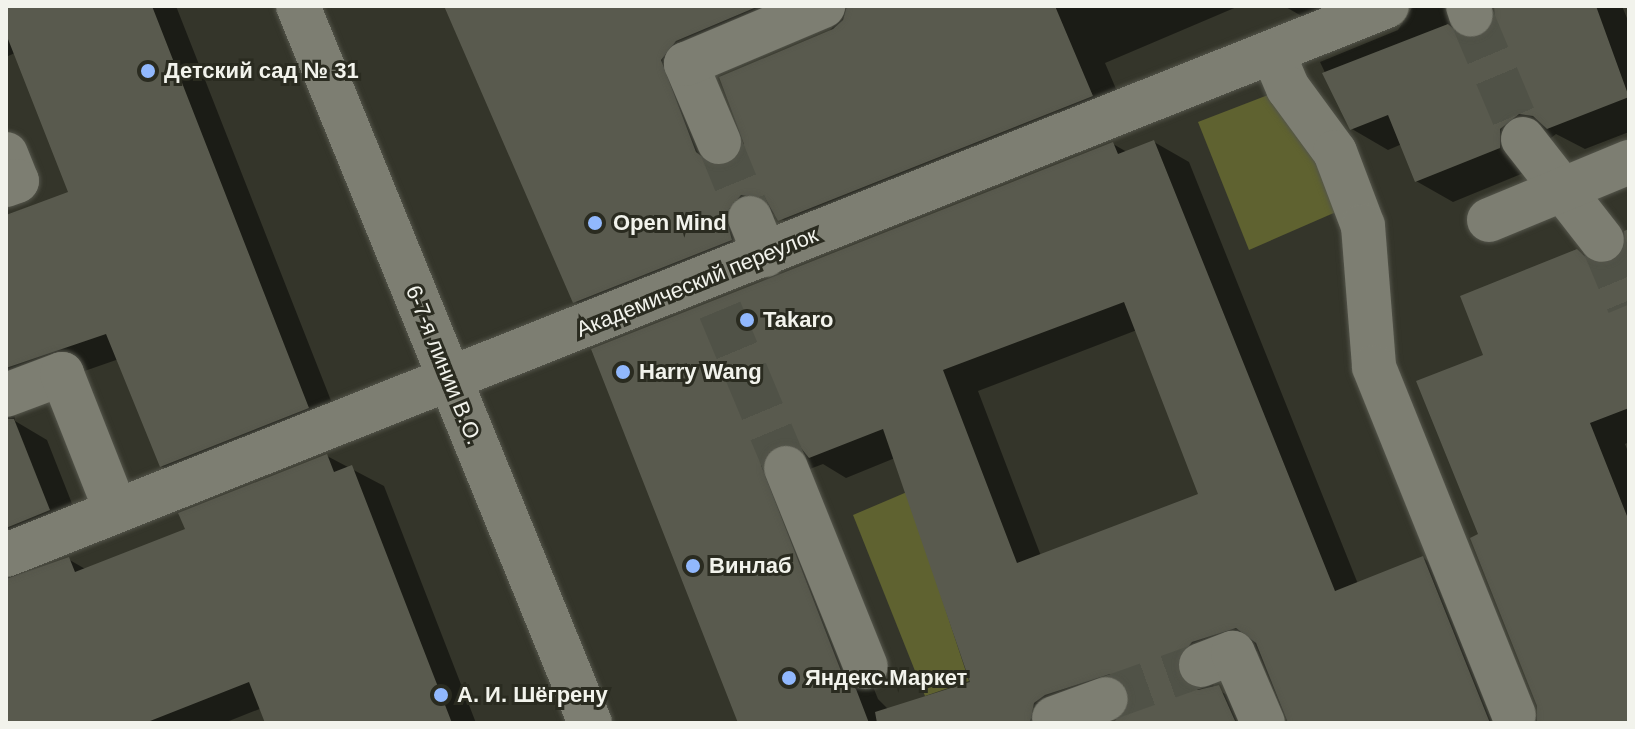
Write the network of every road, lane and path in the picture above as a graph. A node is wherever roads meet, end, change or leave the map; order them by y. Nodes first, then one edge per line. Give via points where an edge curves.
1 (298, 6) edge
2 (823, 6) edge
3 (1387, 6) edge
4 (1273, 53) junction
5 (1523, 139) tunnel mouth
6 (719, 142) tunnel mouth
7 (6, 154) edge
8 (1629, 162) edge
9 (6, 185) edge
10 (1563, 190) junction
11 (1489, 220) dead end
12 (1602, 240) tunnel mouth
13 (450, 380) junction
14 (6, 395) edge
15 (786, 468) tunnel mouth
16 (116, 511) junction
17 (6, 555) edge
18 (1201, 665) tunnel mouth
19 (866, 667) dead end
20 (1106, 699) tunnel mouth
21 (1514, 715) dead end
22 (1054, 718) dead end
23 (590, 723) edge
24 (1263, 723) edge

1 - 13 street, 6-7-я линии В.О.
2 - 6 street via 686,64
3 - 4 street, Академический переулок
4 - 13 street, Академический переулок via 907,217 757,236 713,294
4 - 21 street via 1288,88 1335,152 1363,226 1374,367
5 - 10 street
7 - 9 street via 17,181
8 - 10 street
10 - 11 street
10 - 12 street
13 - 16 street, Академический переулок
13 - 23 street, 6-7-я линии В.О.
14 - 16 street via 62,374
15 - 19 street
16 - 17 street, Академический переулок
18 - 24 street via 1233,653
20 - 22 street

